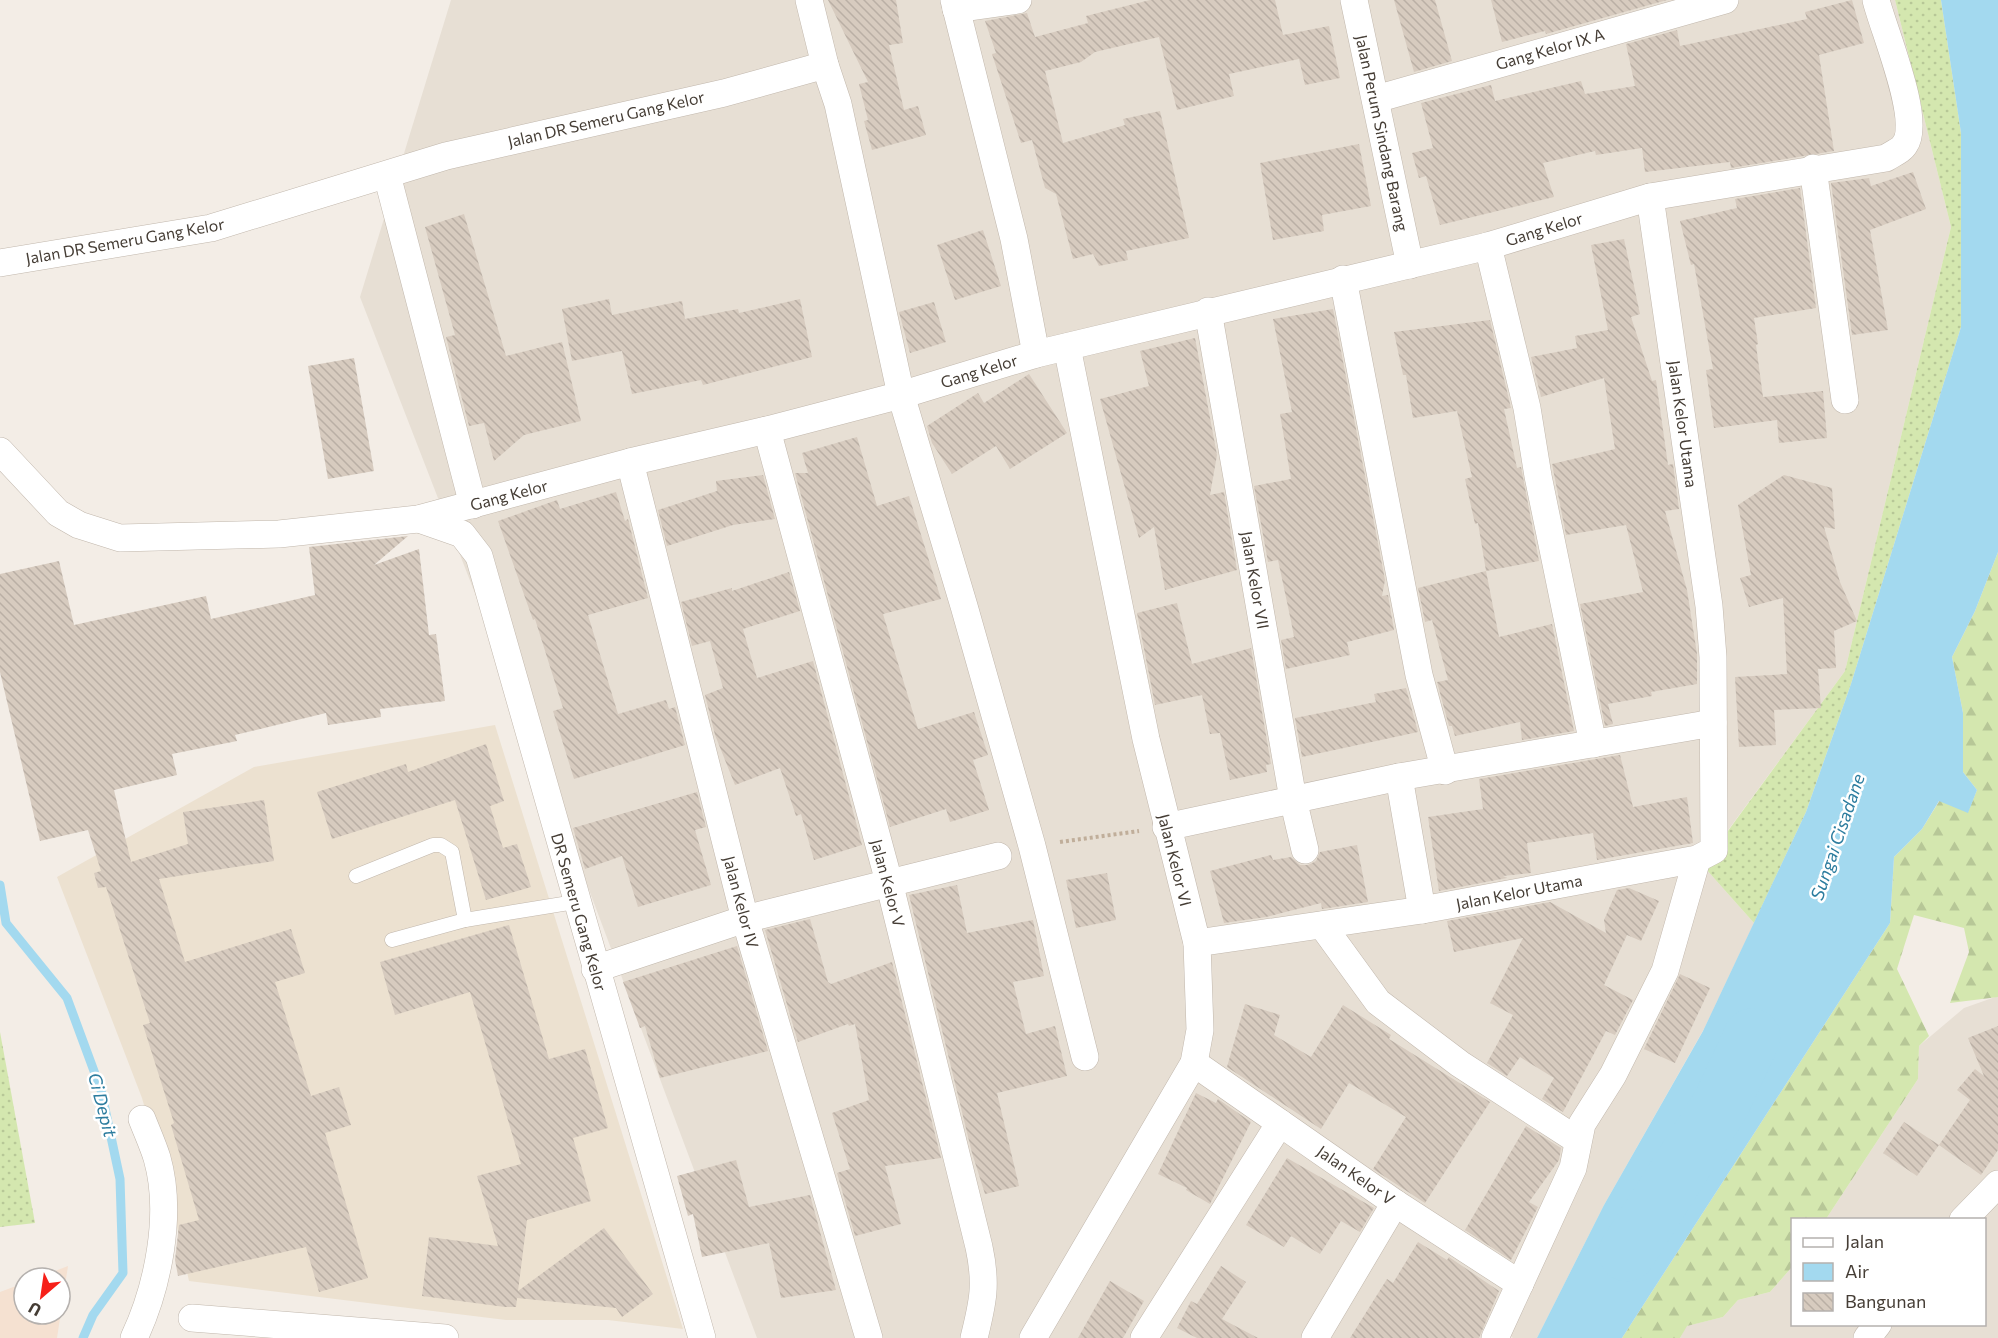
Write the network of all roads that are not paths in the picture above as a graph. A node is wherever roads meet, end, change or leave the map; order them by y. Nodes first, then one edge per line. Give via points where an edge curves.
1 (809, 0) edge
2 (1018, 0) edge
3 (1354, 0) edge
4 (1725, 0) edge
5 (1876, 0) edge
6 (955, 4) edge
7 (825, 65) junction
8 (1376, 99) junction
9 (1814, 168) junction
10 (387, 175) junction
11 (1650, 197) junction
12 (1488, 246) junction
13 (0, 263) edge
14 (1410, 265) junction
15 (1343, 279) junction
16 (1208, 311) junction
17 (1067, 347) junction
18 (1036, 354) junction
19 (901, 395) junction
20 (1845, 400) dead end
21 (767, 430) junction
22 (0, 451) edge
23 (630, 462) junction
24 (473, 505) junction
25 (418, 519) junction
26 (1713, 723) junction
27 (1593, 744) junction
28 (1445, 771) junction
29 (1400, 777) junction
30 (1293, 799) junction
31 (1166, 827) junction
32 (1305, 849) dead end
33 (998, 856) dead end
34 (1697, 859) junction
35 (356, 876) dead end
36 (889, 882) junction
37 (575, 902) junction
38 (1422, 910) junction
39 (745, 919) junction
40 (465, 920) junction
41 (1322, 925) junction
42 (393, 940) dead end
43 (1197, 943) junction
44 (595, 969) junction
45 (1085, 1058) dead end
46 (1194, 1063) junction
47 (142, 1119) dead end
48 (1280, 1123) junction
49 (1578, 1140) junction
50 (1998, 1184) edge
51 (1395, 1203) junction
52 (1965, 1218) edge
53 (1520, 1284) junction
54 (192, 1318) dead end
55 (1876, 1326) edge
56 (1502, 1335) edge
57 (134, 1338) edge
58 (445, 1338) edge
59 (702, 1338) edge
60 (869, 1338) edge
61 (974, 1338) edge
62 (1033, 1338) edge
63 (1144, 1338) edge
64 (1315, 1338) edge
65 (1867, 1338) edge

1 - 7 street
2 - 6 street, Gang Kelor
3 - 8 street, Jalan Perum Sindang Barang
4 - 8 street, Gang Kelor IX A
5 - 9 street, Gang Kelor via 1906,97 1909,129 1905,144 1886,158
6 - 18 street, Gang Kelor via 1014,239
7 - 10 street, Jalan DR Semeru Gang Kelor via 724,93 446,156
7 - 19 street via 838,104
8 - 14 street, Jalan Perum Sindang Barang
9 - 11 street, Gang Kelor
9 - 20 street
10 - 13 street, Jalan DR Semeru Gang Kelor via 211,228
10 - 24 street
11 - 12 street, Gang Kelor
11 - 26 street, Jalan Kelor Utama via 1709,606
12 - 14 street, Gang Kelor
12 - 27 street via 1527,408
14 - 15 street, Gang Kelor
15 - 16 street, Gang Kelor
15 - 28 street via 1419,675
16 - 17 street, Gang Kelor
16 - 30 street, Jalan Kelor VII
17 - 18 street, Gang Kelor
17 - 31 street, Jalan Kelor VI
18 - 19 street, Gang Kelor
19 - 21 street, Gang Kelor
19 - 45 street via 1032,846
21 - 23 street, Gang Kelor
21 - 36 street, Jalan Kelor V
22 - 25 street, Gang Kelor via 58,513 79,525 120,538 279,534
23 - 24 street, Gang Kelor
23 - 39 street, Jalan Kelor IV
24 - 25 street, Gang Kelor
25 - 37 street, DR Semeru Gang Kelor via 462,534 479,556
26 - 27 street
26 - 34 street, Jalan Kelor Utama via 1714,850
27 - 28 street
28 - 29 street
29 - 30 street
29 - 38 street
30 - 31 street
30 - 32 street, Jalan Kelor VII
31 - 43 street, Jalan Kelor VI
33 - 36 street
34 - 38 street, Jalan Kelor Utama
34 - 49 street via 1665,970 1613,1075 1582,1125
35 - 40 lane via 433,844 441,845 452,852
36 - 39 street
36 - 61 street, Jalan Kelor V via 985,1274
37 - 40 lane
37 - 44 street, DR Semeru Gang Kelor
38 - 41 street, Jalan Kelor Utama
39 - 44 street
39 - 60 street, Jalan Kelor IV
40 - 42 lane
41 - 43 street, Jalan Kelor Utama
41 - 49 street via 1378,1002 1460,1064
43 - 46 street, Jalan Kelor VI via 1200,1030
44 - 59 street, DR Semeru Gang Kelor
46 - 48 street, Jalan Kelor V
46 - 62 street, Jalan Kelor VI
47 - 57 street via 157,1160 162,1230 157,1271
48 - 51 street, Jalan Kelor V
48 - 63 street
49 - 53 street via 1572,1168
50 - 52 street
51 - 53 street, Jalan Kelor V
51 - 64 street
53 - 56 street
54 - 58 street
55 - 65 street

